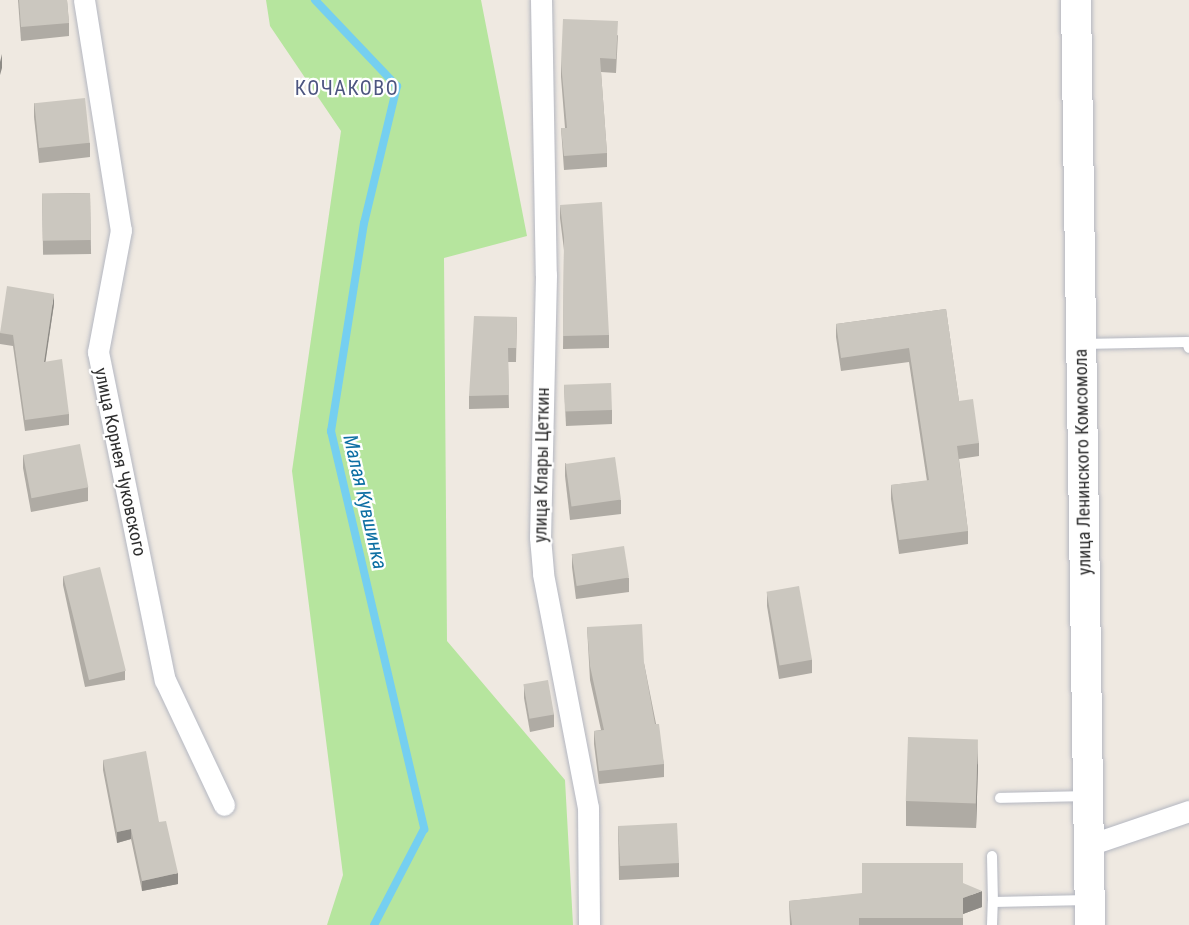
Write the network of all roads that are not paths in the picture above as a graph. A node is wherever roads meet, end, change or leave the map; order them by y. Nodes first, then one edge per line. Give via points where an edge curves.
1 (84, 0) edge
2 (541, 0) edge
3 (1076, 0) edge
4 (1082, 344) junction
5 (1189, 348) edge
6 (1088, 796) junction
7 (1000, 798) dead end
8 (224, 805) dead end
9 (1189, 812) edge
10 (1089, 845) junction
11 (992, 856) dead end
12 (993, 902) junction
13 (1090, 913) edge
14 (590, 925) edge
15 (992, 925) edge

1 - 8 street, улица Корнея Чуковского via 121,230 98,352 165,680
2 - 14 street, улица Клары Цеткин via 546,275 540,537 543,574 588,807
3 - 4 main road, улица Ленинского Комсомола
4 - 5 lane via 1187,342
4 - 6 main road, улица Ленинского Комсомола
6 - 7 lane
6 - 10 main road, улица Ленинского Комсомола
9 - 10 street
10 - 13 main road, улица Ленинского Комсомола
11 - 12 lane
12 - 13 lane
12 - 15 lane

